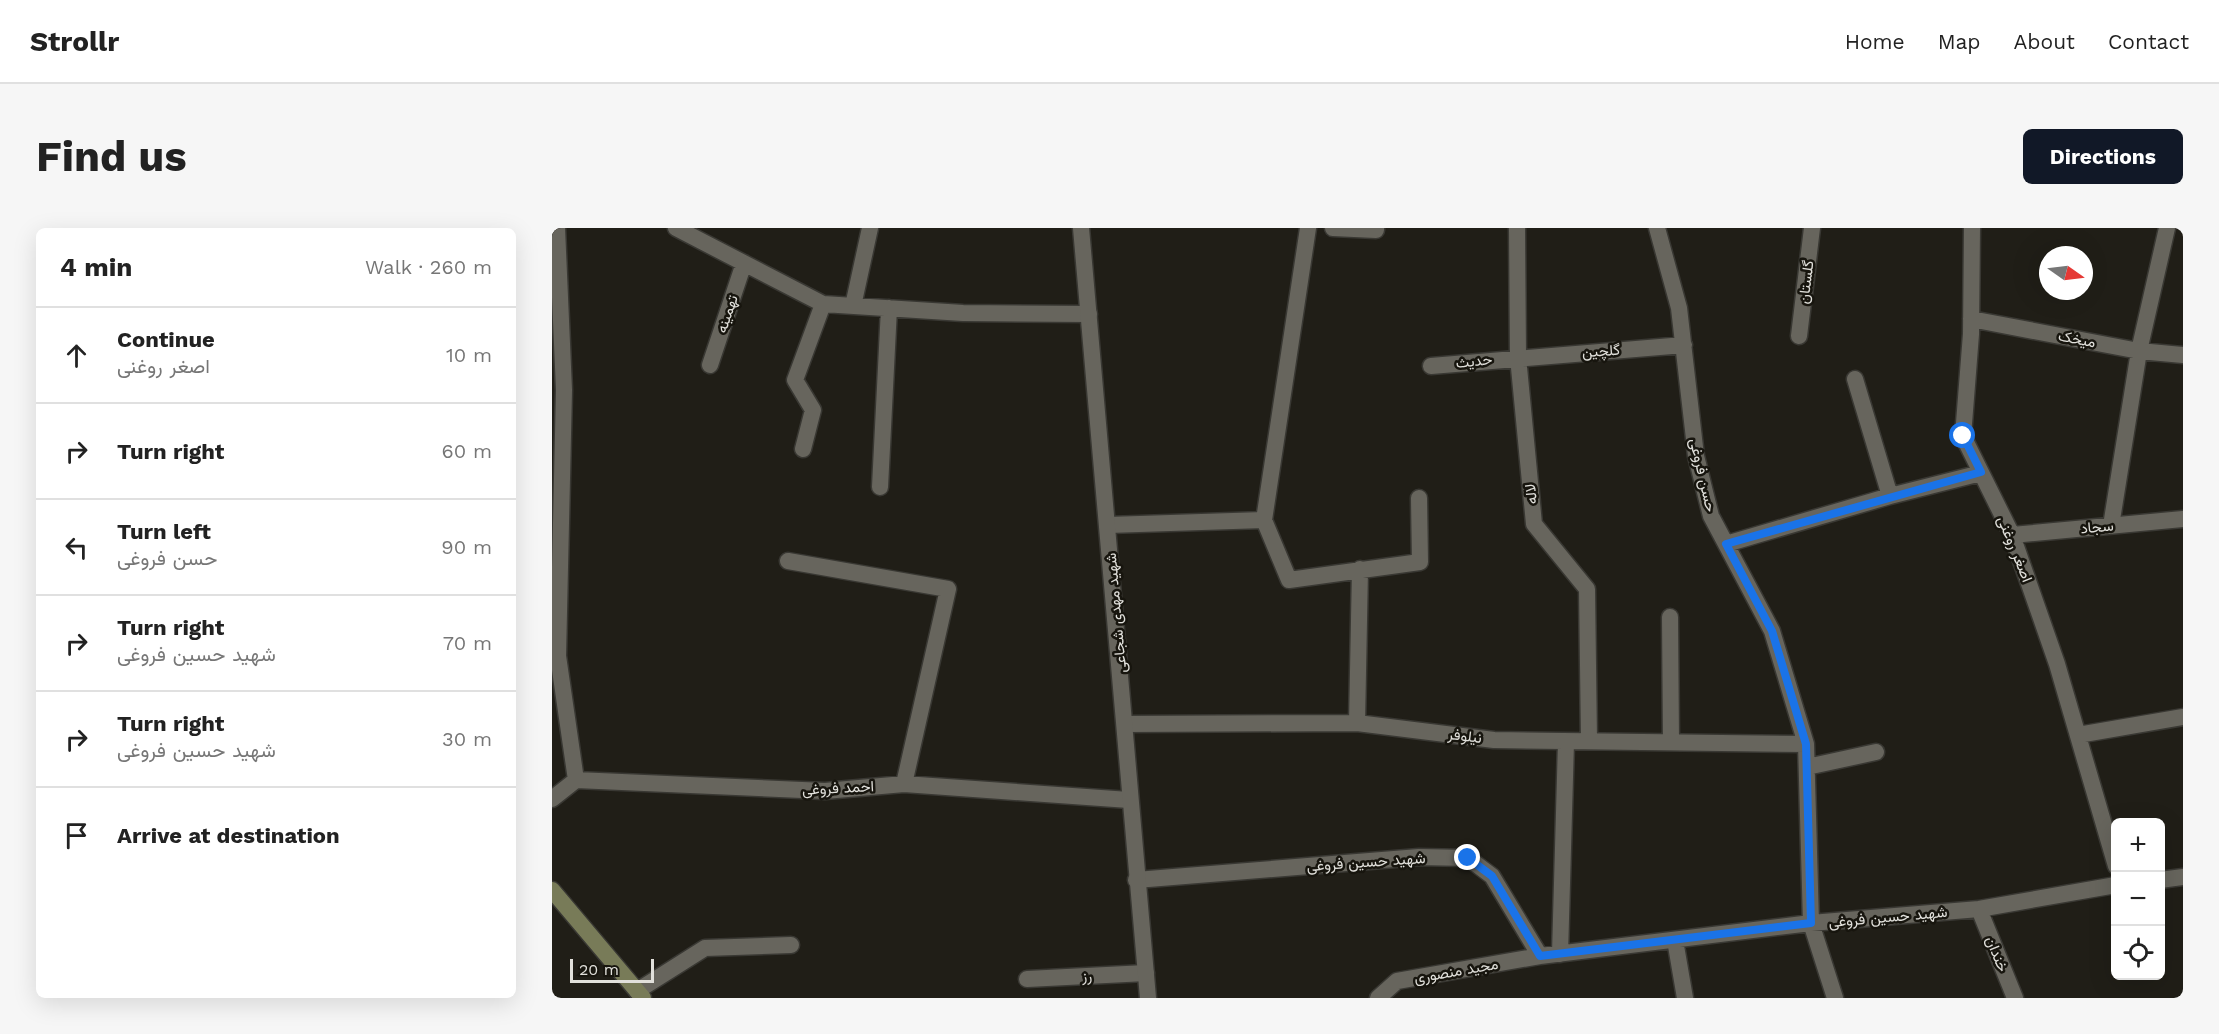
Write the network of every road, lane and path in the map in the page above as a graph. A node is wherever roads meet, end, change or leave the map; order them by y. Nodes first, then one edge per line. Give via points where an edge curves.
1 (557, 228) edge
2 (676, 228) edge
3 (870, 228) edge
4 (1081, 228) edge
5 (1308, 228) edge
6 (1333, 228) edge
7 (1376, 228) edge
8 (1517, 228) edge
9 (1657, 228) edge
10 (1812, 228) edge
11 (1972, 228) edge
12 (2167, 228) edge
13 (744, 263) junction
14 (823, 304) junction
15 (853, 306) junction
16 (889, 308) junction
17 (1089, 314) junction
18 (1971, 319) junction
19 (1799, 336) dead end
20 (1684, 345) junction
21 (2139, 351) junction
22 (2183, 355) edge
23 (1518, 357) junction
24 (710, 365) dead end
25 (1431, 366) dead end
26 (1855, 379) dead end
27 (803, 448) dead end
28 (1981, 472) junction
29 (880, 487) dead end
30 (1890, 496) junction
31 (1419, 498) dead end
32 (2183, 519) edge
33 (1264, 520) junction
34 (1108, 525) junction
35 (2112, 526) junction
36 (2012, 535) junction
37 (1726, 544) junction
38 (788, 561) dead end
39 (1360, 569) junction
40 (1670, 617) dead end
41 (2183, 717) edge
42 (1357, 723) junction
43 (1125, 724) junction
44 (2078, 735) junction
45 (1589, 741) junction
46 (1566, 742) junction
47 (1671, 742) junction
48 (1806, 744) junction
49 (1876, 752) dead end
50 (1807, 767) junction
51 (576, 780) junction
52 (904, 784) junction
53 (552, 799) edge
54 (1129, 800) junction
55 (2111, 852) edge
56 (2183, 877) edge
57 (2165, 879) edge
58 (1136, 880) junction
59 (2111, 886) edge
60 (552, 890) edge
61 (1979, 909) junction
62 (1811, 923) junction
63 (1675, 940) junction
64 (791, 945) dead end
65 (1560, 954) junction
66 (1540, 956) junction
67 (1146, 973) junction
68 (1027, 979) dead end
69 (640, 994) edge
70 (1381, 997) edge
71 (1148, 998) edge
72 (1685, 998) edge
73 (1835, 998) edge
74 (2015, 998) edge

1 - 51 street via 564,390 558,656
2 - 13 street
3 - 15 street
4 - 17 street, شهید مهدی شجاعی
5 - 33 street
6 - 7 street
8 - 23 street, لاله
9 - 20 street, حسن فروغی via 1679,308
10 - 19 street, گلستان
11 - 18 street, اصغر روغنی
12 - 21 street
13 - 14 street
13 - 24 street, تهمینه
14 - 15 street
14 - 27 street via 795,380 813,410
15 - 16 street
16 - 17 street
16 - 29 street
17 - 34 street, شهید مهدی شجاعی
18 - 21 street, میخک
18 - 28 street, اصغر روغنی via 1963,436
20 - 23 street, گلچین
20 - 37 street, حسن فروغی via 1696,456 1712,516
21 - 22 street, میخک
21 - 35 street
23 - 25 street, حدیث
23 - 45 street, لاله via 1534,524 1587,590
26 - 30 street
28 - 30 street
28 - 36 street, اصغر روغنی
30 - 37 street
31 - 39 street via 1420,562
32 - 35 street, سجاد
33 - 34 street
33 - 39 street via 1289,580
34 - 43 street, شهید مهدی شجاعی
35 - 36 street, سجاد
36 - 44 street, اصغر روغنی
37 - 48 street, حسن فروغی via 1772,631
38 - 52 street via 948,589
39 - 42 street
40 - 47 street
41 - 44 street
42 - 43 street, نیلوفر
42 - 46 street, نیلوفر via 1494,740
43 - 54 street, شهید مهدی شجاعی
44 - 55 street, اصغر روغنی
45 - 46 street, نیلوفر
45 - 47 street, نیلوفر
46 - 65 street
47 - 48 street, نیلوفر
48 - 50 street, حسن فروغی
49 - 50 street
50 - 62 street, حسن فروغی
51 - 52 street, احمد فروغی via 825,791
51 - 53 street
52 - 54 street, احمد فروغی
54 - 58 street, شهید مهدی شجاعی
56 - 57 street
58 - 66 street, شهید حسین فروغی via 1419,857 1468,858 1492,876
58 - 67 street, شهید مهدی شجاعی
59 - 61 street, شهید حسین فروغی
60 - 69 main road
61 - 62 street, شهید حسین فروغی
61 - 74 street, خندان
62 - 63 street, شهید حسین فروغی
62 - 73 street, حسن فروغی
63 - 65 street, شهید حسین فروغی
63 - 72 street
64 - 69 street via 705,948
65 - 66 street, شهید حسین فروغی
66 - 70 street, مجید منصوری via 1397,981
67 - 68 street, رز
67 - 71 street, شهید مهدی شجاعی

